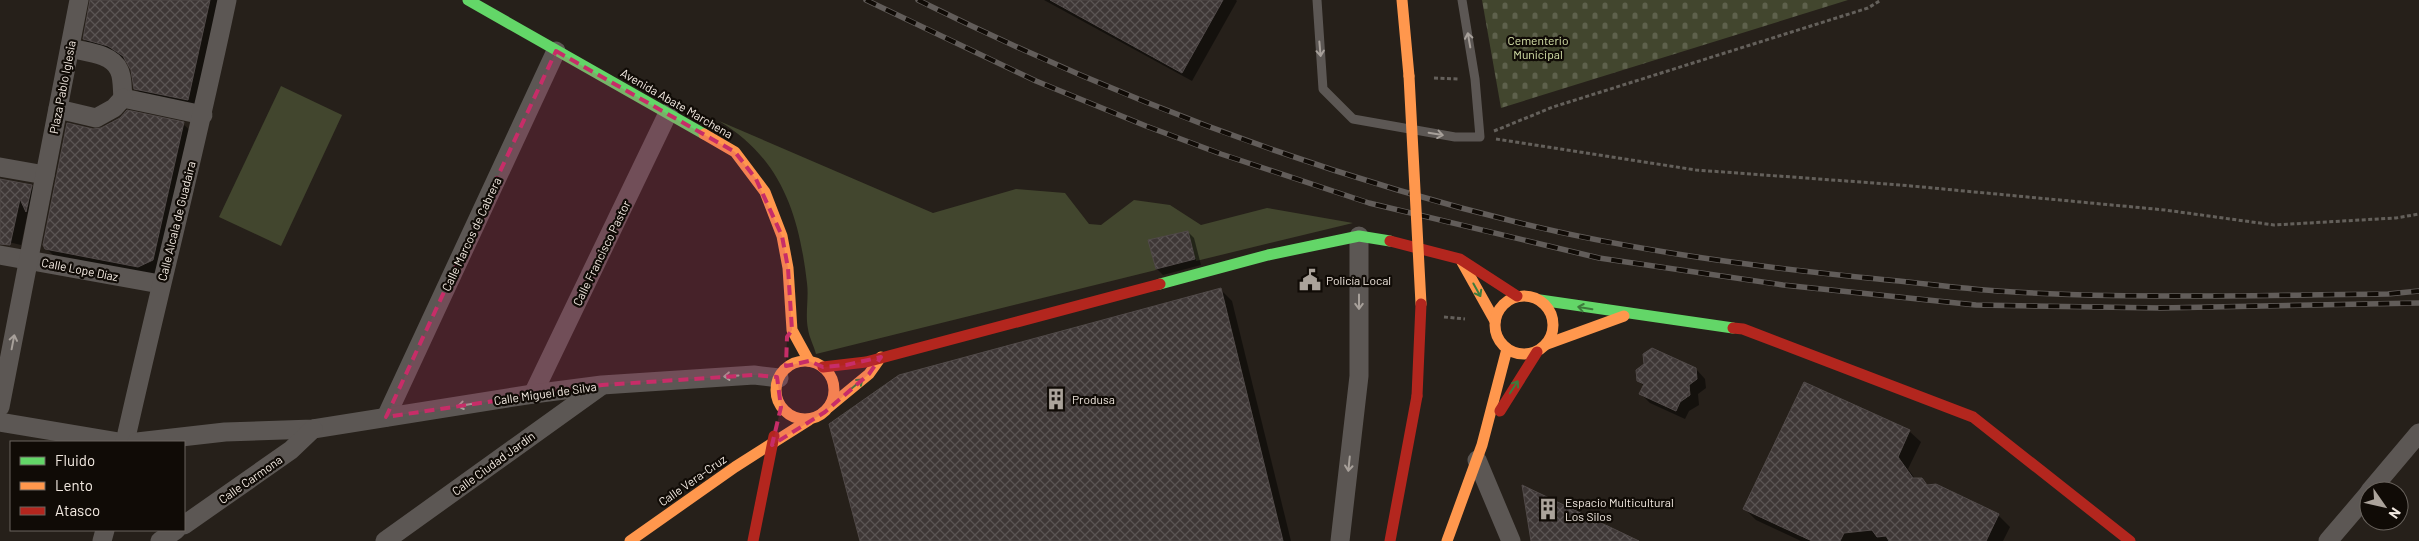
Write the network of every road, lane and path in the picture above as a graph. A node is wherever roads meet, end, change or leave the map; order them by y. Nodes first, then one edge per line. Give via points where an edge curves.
1 (79, 0) edge
2 (227, 0) edge
3 (468, 0) edge
4 (489, 0) edge
5 (1318, 0) edge
6 (1402, 0) edge
7 (1462, 0) edge
8 (1881, 0) edge
9 (491, 12) junction
10 (70, 48) junction
11 (556, 51) junction
12 (1430, 77) dead end
13 (1475, 79) junction
14 (123, 98) junction
15 (58, 109) junction
16 (668, 113) junction
17 (203, 115) junction
18 (1480, 138) junction
19 (0, 167) edge
20 (45, 175) junction
21 (2419, 214) edge
22 (1359, 236) junction
23 (0, 255) edge
24 (29, 259) junction
25 (1460, 259) junction
26 (160, 284) junction
27 (1517, 296) junction
28 (1540, 300) junction
29 (1630, 314) junction
30 (1421, 315) junction
31 (1495, 322) junction
32 (792, 330) junction
33 (786, 343) dead end
34 (1547, 344) junction
35 (1507, 349) junction
36 (1537, 352) junction
37 (881, 357) junction
38 (809, 361) junction
39 (823, 367) junction
40 (784, 368) junction
41 (602, 385) junction
42 (533, 394) junction
43 (0, 407) edge
44 (829, 407) junction
45 (779, 416) junction
46 (386, 417) junction
47 (808, 420) junction
48 (0, 422) edge
49 (313, 429) junction
50 (2419, 434) edge
51 (112, 441) edge
52 (125, 441) edge
53 (146, 441) edge
54 (772, 445) junction
55 (1480, 452) junction
56 (2379, 481) edge
57 (2359, 505) edge
58 (185, 524) edge
59 (175, 531) edge
60 (160, 541) edge
61 (385, 541) edge
62 (630, 541) edge
63 (753, 541) edge
64 (1340, 541) edge
65 (1390, 541) edge
66 (1447, 541) edge
67 (1511, 541) edge
68 (2130, 541) edge
69 (2328, 541) edge

1 - 10 street, Plaza Pablo Iglesia
2 - 17 street, Calle Alcala de Guadaira
3 - 9 street, Avenida Abate Marchena
4 - 9 street
5 -> 18 lane via 1323,89 1353,119 1455,137
6 - 30 street, bridge
13 -> 7 lane
8 - 18 path via 1868,8 1553,107
9 - 11 street, Avenida Abate Marchena
10 - 14 street via 106,57 112,62 119,70
10 - 15 street, Plaza Pablo Iglesia
11 - 16 street, Avenida Abate Marchena
11 - 46 street, Calle Marcos de Cabrera
12 - 13 path
13 - 18 lane
14 - 15 street via 114,108 96,118
14 - 17 street
15 - 20 street, Plaza Pablo Iglesia
16 - 32 street, Avenida Abate Marchena via 735,152 764,192 782,236 788,268
16 - 42 street, Calle Francisco Pastor
17 - 26 street, Calle Alcala de Guadaira
18 - 21 path via 1696,170 2166,210 2274,225
19 - 20 street
20 - 24 street, Plaza Pablo Iglesia
22 - 25 street
22 - 37 street via 1259,258
22 -> 64 street via 1359,376
23 - 24 street, Calle Lope Díaz
24 - 26 street, Calle Lope Díaz
43 -> 24 street, Plaza Pablo Iglesia
25 - 27 street
25 -> 31 street
26 - 52 street, Calle Alcala de Guadaira
27 - 28 street
27 - 31 street via 1502,305
29 -> 28 street
28 - 34 street via 1552,316 1554,325
29 - 34 street
29 - 68 street via 1743,329 1973,418
30 - 31 path
30 - 65 street, bridge via 1417,396
31 - 35 street via 1497,337
32 - 33 street, Avenida Abate Marchena
32 - 38 street, Avenida Abate Marchena
34 - 36 street
35 - 36 street via 1522,354
35 - 55 street
55 -> 36 street via 1510,394
37 - 39 street
44 -> 37 street via 870,374
38 - 39 street
38 - 40 street
39 - 44 street via 834,385
40 -> 41 street, Calle Miguel de Silva via 754,374
40 - 45 street via 776,392
41 - 42 street, Calle Miguel de Silva
41 - 61 street, Calle Ciudad Jardín
42 -> 46 street, Calle Miguel de Silva
44 - 47 street
45 - 47 street
45 - 54 street
46 - 49 street, Calle Miguel de Silva
47 - 54 street, Calle Vera-Cruz
48 - 51 street
49 - 53 street, Calle Miguel de Silva via 225,432
49 - 58 street, Calle Carmona via 291,450
50 - 56 street
54 - 62 street, Calle Vera-Cruz
54 - 63 street
55 - 66 street
55 - 67 street
57 - 69 street
59 - 60 street

